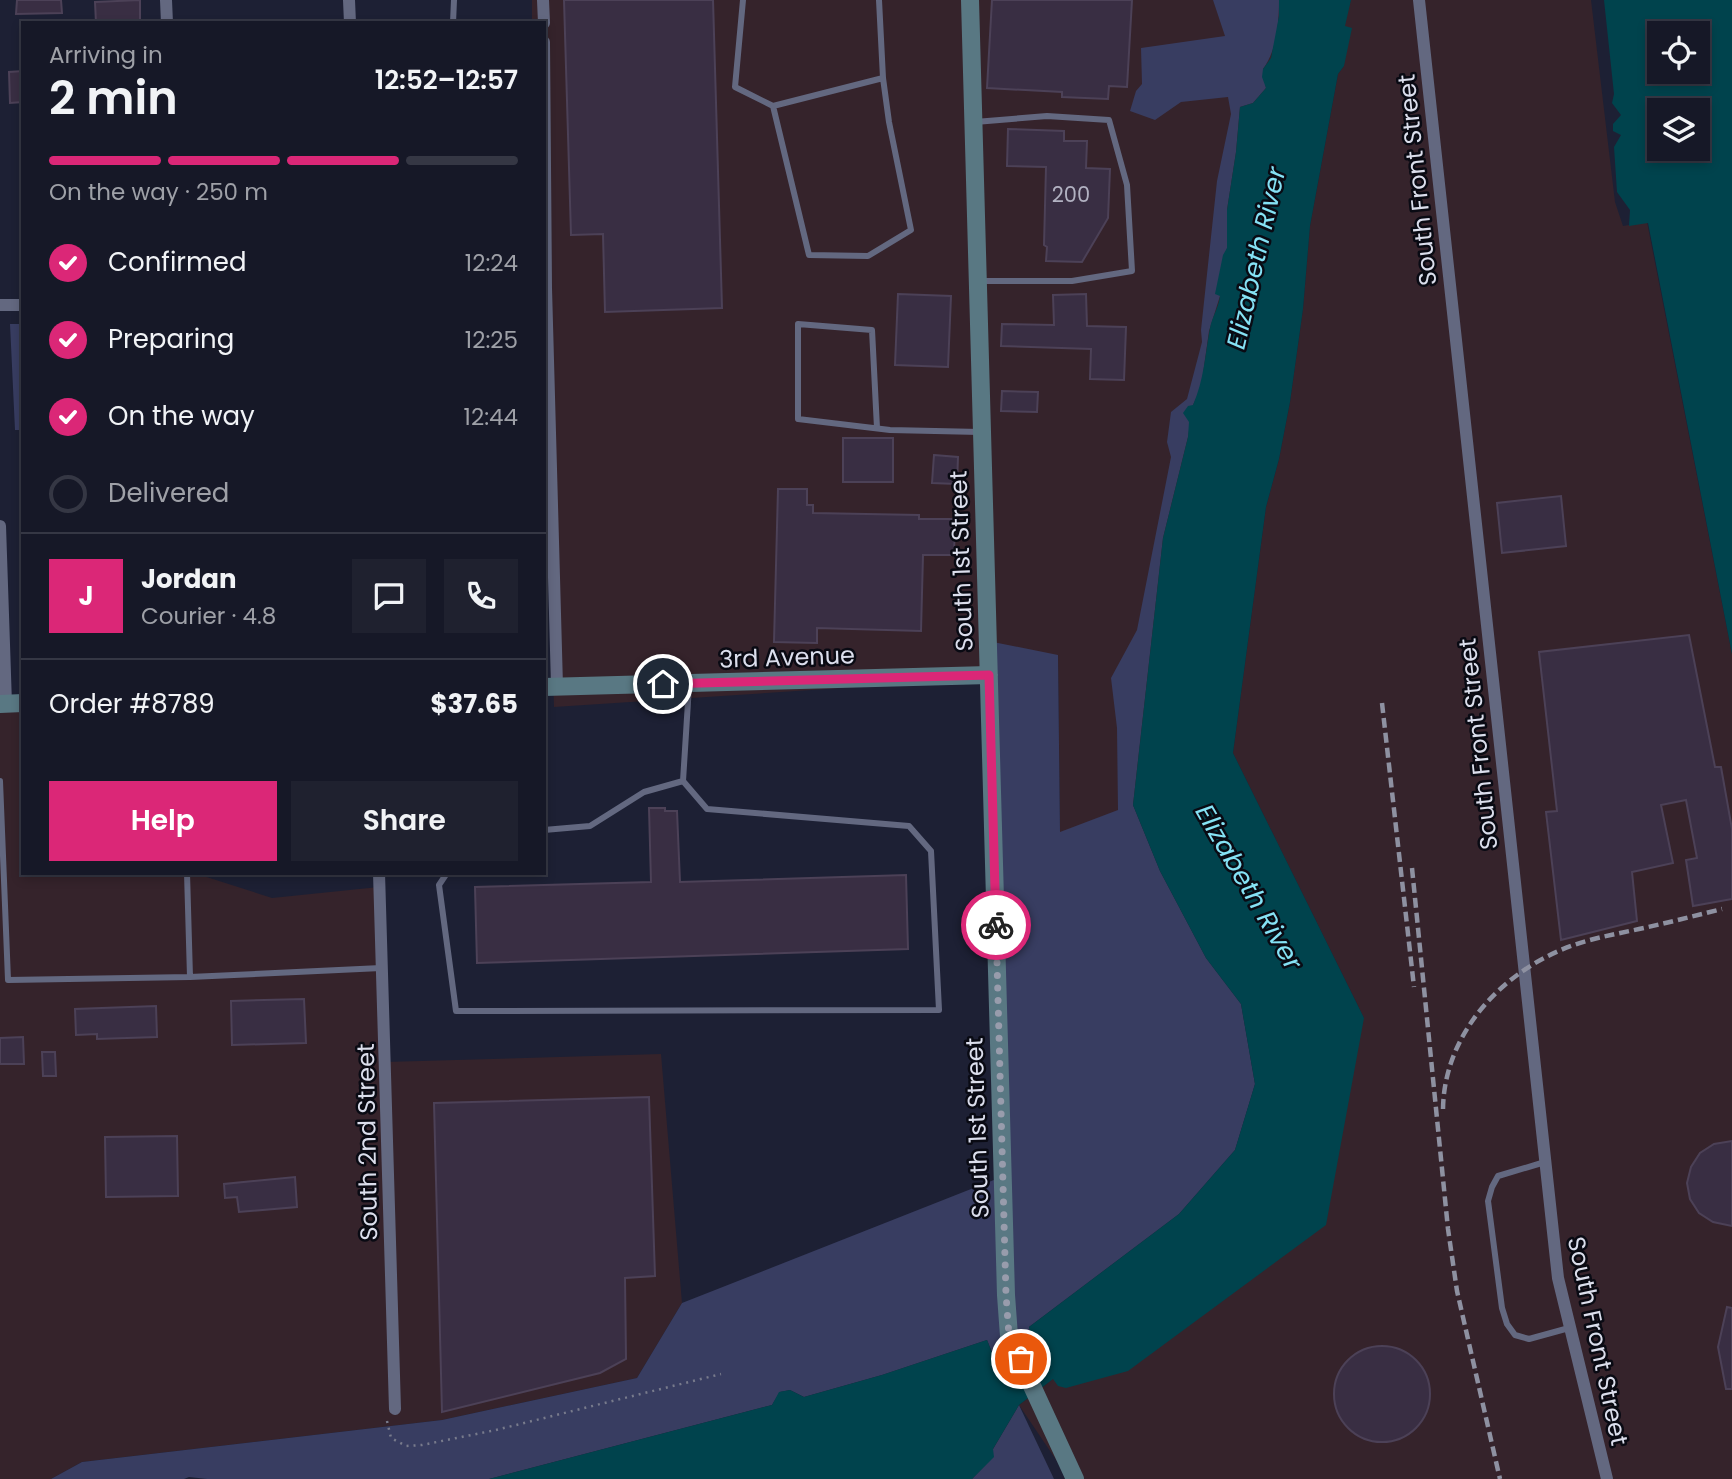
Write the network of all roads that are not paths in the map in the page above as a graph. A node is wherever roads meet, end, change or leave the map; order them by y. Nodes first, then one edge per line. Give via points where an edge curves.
1 (166, 0) edge
2 (349, 0) edge
3 (454, 0) edge
4 (543, 0) edge
5 (743, 0) edge
6 (879, 0) edge
7 (970, 0) edge
8 (1419, 0) edge
9 (167, 21) edge
10 (350, 21) edge
11 (453, 21) edge
12 (544, 21) edge
13 (883, 78) junction
14 (773, 106) junction
15 (973, 122) junction
16 (978, 281) junction
17 (0, 305) edge
18 (21, 305) edge
19 (546, 354) edge
20 (877, 428) junction
21 (982, 432) junction
22 (0, 526) edge
23 (2, 659) edge
24 (989, 675) junction
25 (689, 684) junction
26 (551, 687) edge
27 (10, 704) edge
28 (0, 780) edge
29 (683, 781) junction
30 (546, 830) edge
31 (187, 875) edge
32 (379, 875) edge
33 (446, 875) edge
34 (383, 968) junction
35 (190, 977) junction
36 (1545, 1162) junction
37 (1570, 1328) junction
38 (395, 1409) road end
39 (1075, 1479) edge
40 (1607, 1479) edge

1 - 9 street
2 - 10 street
3 - 11 lane
4 - 12 street
5 - 14 lane via 735,87
6 - 13 lane
7 - 15 street, South 1st Street
8 - 36 street, South Front Street
13 - 14 lane
13 - 14 lane via 911,230 868,256 810,255
15 - 16 street, South 1st Street
15 - 16 lane via 1047,116 1109,120 1126,185 1132,271 1072,281
16 - 21 street, South 1st Street
17 - 18 street
19 - 26 street
20 - 20 lane via 872,330 798,324 798,419
20 - 21 lane
21 - 24 street, South 1st Street
22 - 23 street
23 - 27 street
24 - 25 street, 3rd Avenue
24 - 39 street, South 1st Street via 1009,1336
25 - 26 street, 3rd Avenue
25 - 29 lane
28 - 35 lane via 8,981
29 - 30 lane via 644,792 590,826
29 - 33 lane via 707,809 909,826 931,851 939,1010 456,1011 439,885
31 - 35 lane
32 - 34 street, South 2nd Street
34 - 35 lane
34 - 38 street, South 2nd Street
36 - 37 street, South Front Street via 1558,1278
36 - 37 lane via 1498,1176 1492,1187 1488,1201 1502,1308 1515,1335 1529,1339
37 - 40 street, South Front Street

